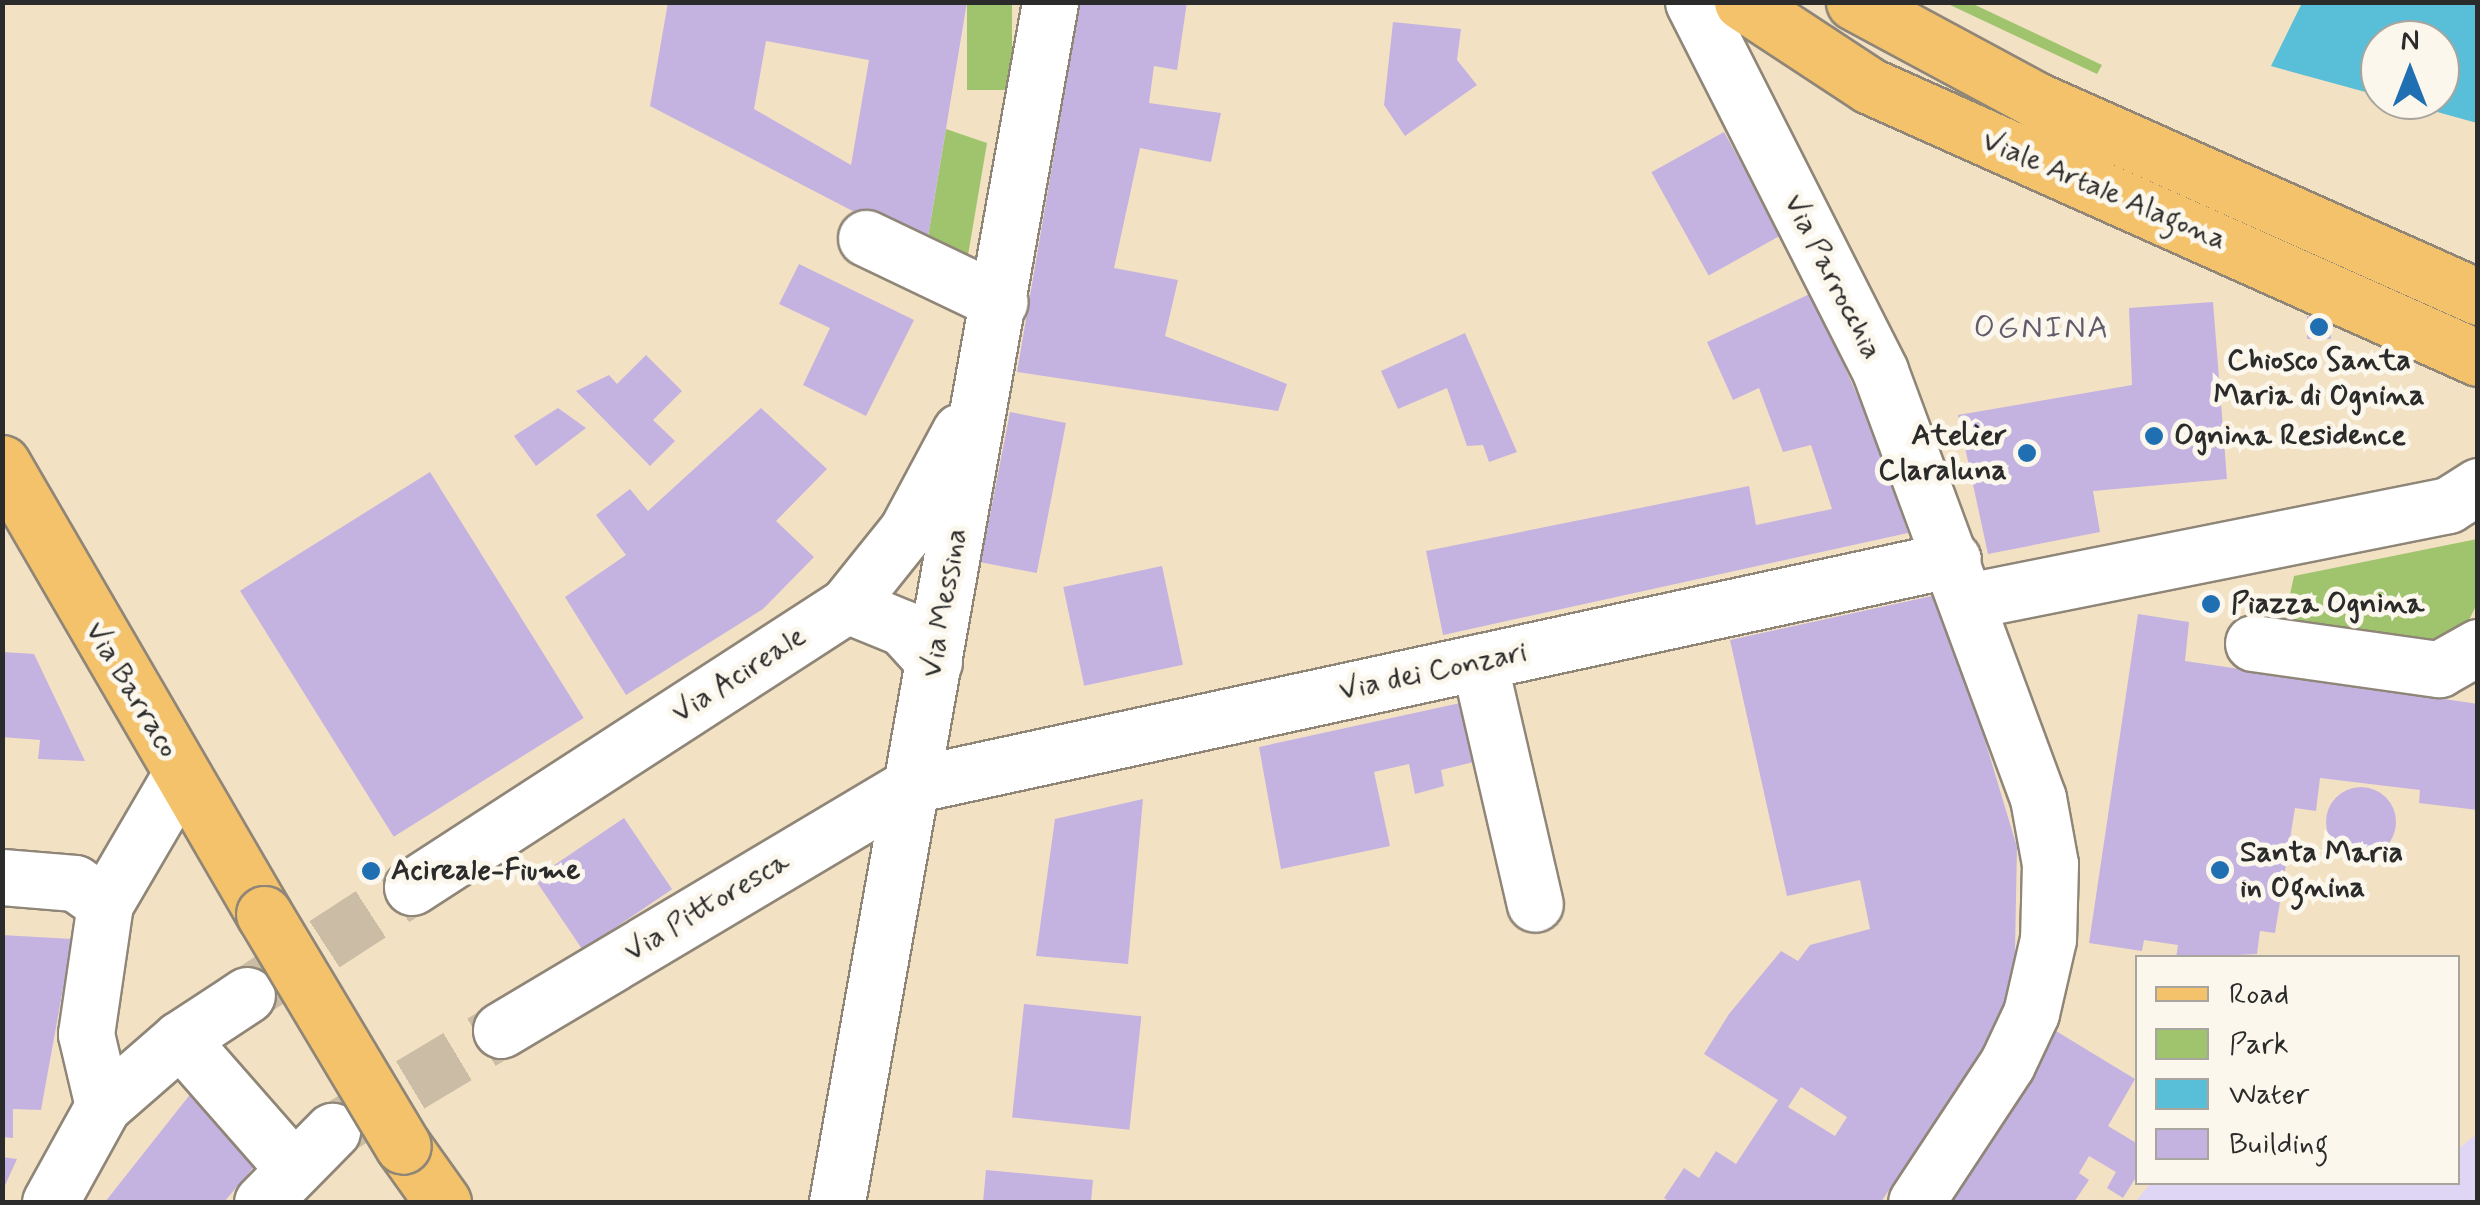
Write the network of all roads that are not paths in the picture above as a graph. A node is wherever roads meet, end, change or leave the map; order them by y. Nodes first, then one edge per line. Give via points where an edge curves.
1 (1050, 2) edge
2 (1694, 2) edge
3 (1742, 2) edge
4 (1854, 2) edge
5 (866, 238) dead end
6 (2478, 296) edge
7 (1000, 302) junction
8 (2478, 358) edge
9 (984, 384) junction
10 (2, 463) edge
11 (2478, 486) edge
12 (1961, 580) junction
13 (847, 605) junction
14 (2252, 642) dead end
15 (2478, 647) edge
16 (934, 662) junction
17 (1479, 662) junction
18 (181, 774) junction
19 (912, 785) junction
20 (2, 877) edge
21 (412, 887) tunnel mouth
22 (105, 904) junction
23 (1535, 904) dead end
24 (247, 994) tunnel mouth
25 (501, 1030) tunnel mouth
26 (180, 1039) junction
27 (104, 1106) junction
28 (332, 1132) tunnel mouth
29 (277, 1185) edge
30 (50, 1202) edge
31 (443, 1202) edge
32 (837, 1202) edge
33 (1916, 1202) edge

1 - 7 street, Via Messina
2 - 12 street, Via Parrocchia via 1880,371
3 - 8 main road, Viale Artale Alagona via 1870,86
4 - 6 main road, Viale Artale Alagona via 2038,101
5 - 7 street
7 - 9 street, Via Messina
9 - 13 street, Via Acireale via 907,530
9 - 16 street, Via Messina
10 - 18 main road, Via Barraco
11 - 12 street, Via dei Conzari via 2448,505
12 - 17 street, Via dei Conzari
12 - 33 street, Via Parrocchia via 2038,798 2050,864 2048,939 2031,1014 2007,1064
13 - 16 street via 902,628
13 - 21 street, Via Acireale
14 - 15 street via 2439,669
16 - 19 street, Via Messina
17 - 19 street, Via dei Conzari
17 - 23 street
18 - 22 street
18 - 31 main road, Via Barraco, bridge
19 - 25 street, Via Pittoresca
19 - 32 street, Via Messina
20 - 22 street via 75,883
22 - 27 street via 86,1034
24 - 26 street
26 - 27 street
26 - 29 street
27 - 30 street
28 - 29 street

